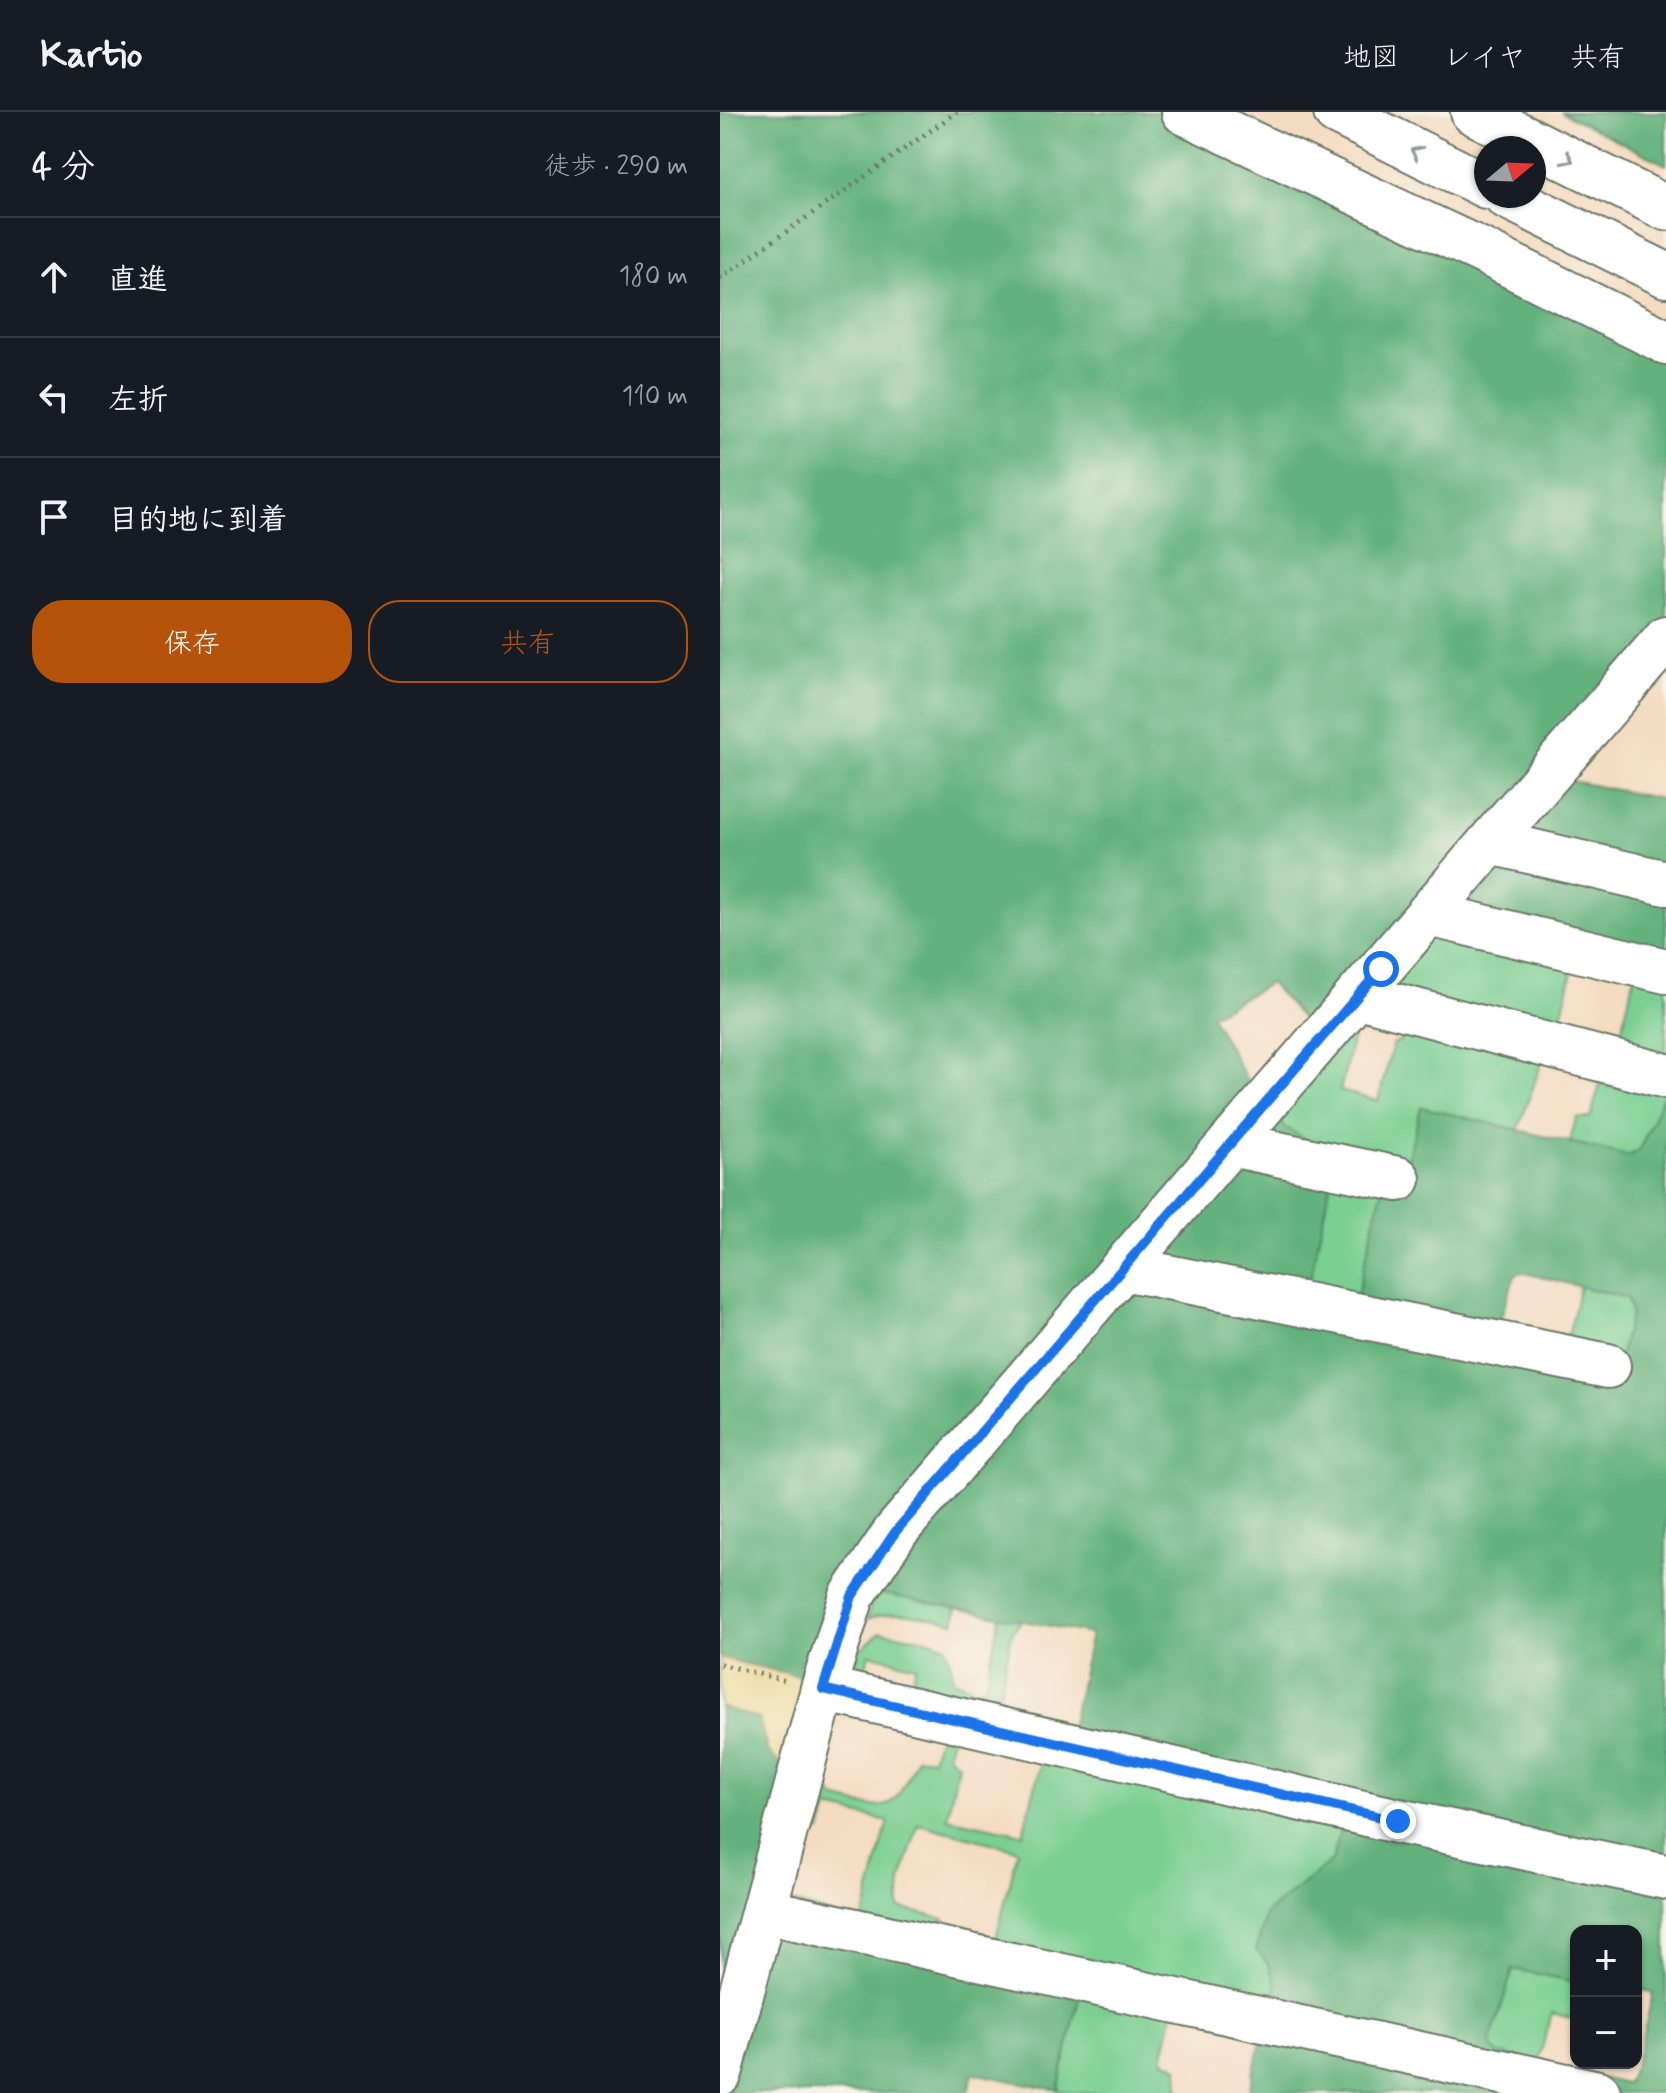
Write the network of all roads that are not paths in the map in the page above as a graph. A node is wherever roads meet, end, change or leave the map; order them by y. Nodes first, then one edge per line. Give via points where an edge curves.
1 (1184, 112) edge
2 (1336, 112) edge
3 (1473, 112) edge
4 (1474, 180) edge
5 (1530, 208) edge
6 (1666, 208) edge
7 (1666, 275) edge
8 (1666, 342) edge
9 (1666, 638) edge
10 (1491, 842) junction
11 (1666, 883) edge
12 (1429, 914) junction
13 (1666, 971) edge
14 (1358, 996) junction
15 (1666, 1076) edge
16 (1230, 1144) junction
17 (1398, 1179) dead end
18 (1123, 1268) junction
19 (1608, 1366) dead end
20 (823, 1689) junction
21 (1666, 1877) edge
22 (764, 1911) junction
23 (720, 2073) edge
24 (1598, 2093) edge

1 - 8 main road
4 -> 2 main road
3 -> 6 main road
5 - 7 main road
9 - 10 main road
10 - 11 main road
10 - 12 main road
12 - 13 main road
12 - 14 main road
14 - 15 main road
14 - 16 main road
16 - 17 main road
16 - 18 main road
18 - 19 main road
18 - 20 main road via 896,1531 852,1596
20 - 21 main road
20 - 22 main road
22 - 23 main road
22 - 24 main road

